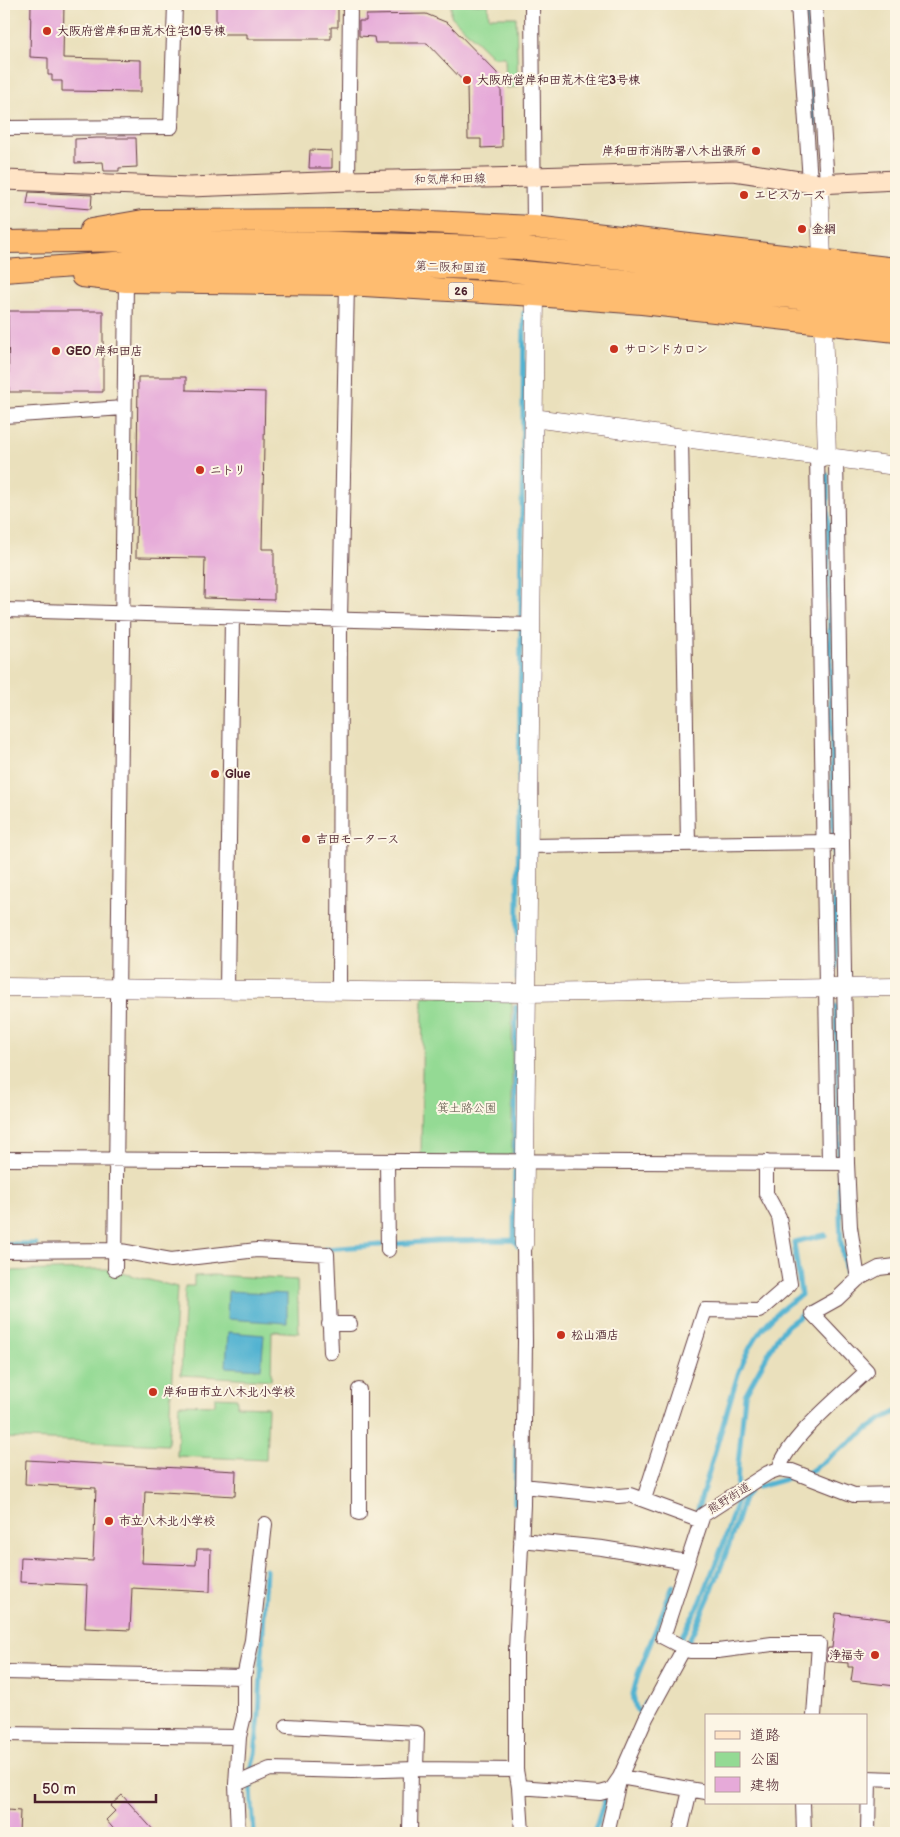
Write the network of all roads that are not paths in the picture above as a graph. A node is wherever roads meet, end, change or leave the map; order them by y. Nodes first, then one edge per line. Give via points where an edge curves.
1 (175, 4) edge
2 (350, 4) edge
3 (532, 4) edge
4 (798, 4) edge
5 (815, 4) edge
6 (4, 128) edge
7 (534, 177) junction
8 (4, 180) edge
9 (896, 180) edge
10 (348, 181) junction
11 (819, 183) junction
12 (534, 227) junction
13 (26, 241) junction
14 (4, 242) edge
15 (208, 250) junction
16 (822, 259) junction
17 (896, 269) edge
18 (14, 271) edge
19 (126, 281) junction
20 (346, 284) junction
21 (896, 291) edge
22 (535, 296) junction
23 (896, 311) edge
24 (823, 322) junction
25 (896, 331) edge
26 (124, 408) junction
27 (4, 416) edge
28 (533, 418) junction
29 (681, 437) junction
30 (827, 456) junction
31 (896, 466) edge
32 (4, 610) edge
33 (122, 614) junction
34 (232, 617) junction
35 (340, 620) junction
36 (531, 625) junction
37 (833, 842) junction
38 (688, 844) junction
39 (528, 846) junction
40 (896, 986) edge
41 (4, 987) edge
42 (826, 987) junction
43 (845, 987) junction
44 (118, 988) junction
45 (227, 989) junction
46 (339, 991) junction
47 (527, 993) junction
48 (4, 1159) edge
49 (116, 1160) junction
50 (387, 1161) junction
51 (525, 1161) junction
52 (766, 1162) junction
53 (839, 1163) junction
54 (524, 1244) joint
55 (115, 1250) junction
56 (388, 1250) dead end
57 (4, 1251) edge
58 (896, 1266) edge
59 (115, 1270) dead end
60 (858, 1279) junction
61 (329, 1324) junction
62 (350, 1324) dead end
63 (330, 1352) dead end
64 (359, 1390) dead end
65 (779, 1469) junction
66 (523, 1486) junction
67 (896, 1494) edge
68 (644, 1500) junction
69 (359, 1514) dead end
70 (701, 1521) junction
71 (265, 1524) dead end
72 (521, 1540) junction
73 (688, 1562) junction
74 (680, 1645) junction
75 (4, 1672) edge
76 (244, 1677) junction
77 (814, 1714) edge
78 (286, 1726) dead end
79 (4, 1734) edge
80 (239, 1737) junction
81 (414, 1769) junction
82 (516, 1770) junction
83 (620, 1777) junction
84 (868, 1778) edge
85 (896, 1780) edge
86 (236, 1784) junction
87 (519, 1787) junction
88 (690, 1790) junction
89 (705, 1792) edge
90 (803, 1804) edge
91 (238, 1833) edge
92 (410, 1833) edge
93 (522, 1833) edge
94 (607, 1833) edge
95 (680, 1833) edge
96 (804, 1833) edge
97 (868, 1833) edge

1 - 6 street via 171,127
2 - 10 street
3 - 7 street
4 - 11 street
5 - 11 street
7 - 10 main road, 和気岸和田線
7 - 11 main road, 和気岸和田線 via 734,171
7 - 12 street
8 - 10 main road, 和気岸和田線 via 190,187
9 - 11 main road, 和気岸和田線
11 - 16 street
12 - 13 highway, 26 via 388,220 143,221
12 - 16 highway, 26
13 - 14 highway, 第二阪和国道 / 26
13 - 15 highway, 第二阪和国道 / 26
15 - 18 highway, 第二阪和国道 / 26 via 129,262
15 - 21 highway, 第二阪和国道 / 26 via 518,248
15 - 23 highway, 第二阪和国道 / 26 via 479,268 792,297
16 - 17 highway, 26
18 - 19 highway, 26
19 - 20 highway, 26
19 - 26 street
20 - 22 highway, 26
20 - 35 street
22 - 24 highway, 26 via 642,303
22 - 28 street
24 - 25 highway, 26
24 - 30 street
26 - 27 street
26 - 33 street
28 - 29 street
28 - 36 street
29 - 30 street
29 - 38 street
30 - 31 street
30 - 37 street
30 - 37 street
32 - 33 street
33 - 34 street
33 - 44 street
34 - 35 street
34 - 45 street
35 - 36 street
35 - 46 street
36 - 39 street
37 - 38 street
37 - 42 street
37 - 43 street
38 - 39 street
39 - 47 street
40 - 43 street
41 - 44 street
42 - 43 street
42 - 47 street
42 - 53 street
43 - 53 street
44 - 45 street
44 - 49 street
45 - 46 street
46 - 47 street
47 - 51 street
48 - 49 street
49 - 50 street
49 - 55 street
50 - 51 street
50 - 56 street
51 - 52 street
51 - 54 street
52 - 53 street
52 - 68 street via 766,1193 779,1217 790,1284 759,1311 705,1310
53 - 60 street
54 - 66 street
55 - 57 street
55 - 59 street
55 - 61 street via 171,1260 257,1250 326,1254
58 - 60 street via 879,1268
60 - 65 street via 837,1299 812,1313 867,1372 806,1429 782,1460
61 - 62 street
61 - 63 street
64 - 69 street
65 - 67 street via 854,1495
65 - 70 street, 熊野街道 via 703,1515
66 - 68 street, 熊野街道 via 630,1495
66 - 72 street
68 - 70 street, 熊野街道
70 - 73 street
71 - 76 street via 252,1640
72 - 73 street via 602,1548
72 - 82 street via 516,1650
73 - 74 street via 663,1637
74 - 77 street via 690,1651 718,1651 772,1644 819,1644
74 - 83 street
75 - 76 street
76 - 80 street via 244,1716
78 - 81 street via 418,1733
79 - 80 street
80 - 86 street
81 - 82 street
81 - 86 street via 270,1768
81 - 92 street
82 - 87 street
83 - 87 street via 606,1792
83 - 88 street
83 - 94 street
84 - 85 street
84 - 97 street
86 - 91 street
87 - 93 street
88 - 89 street
88 - 95 street
90 - 96 street

